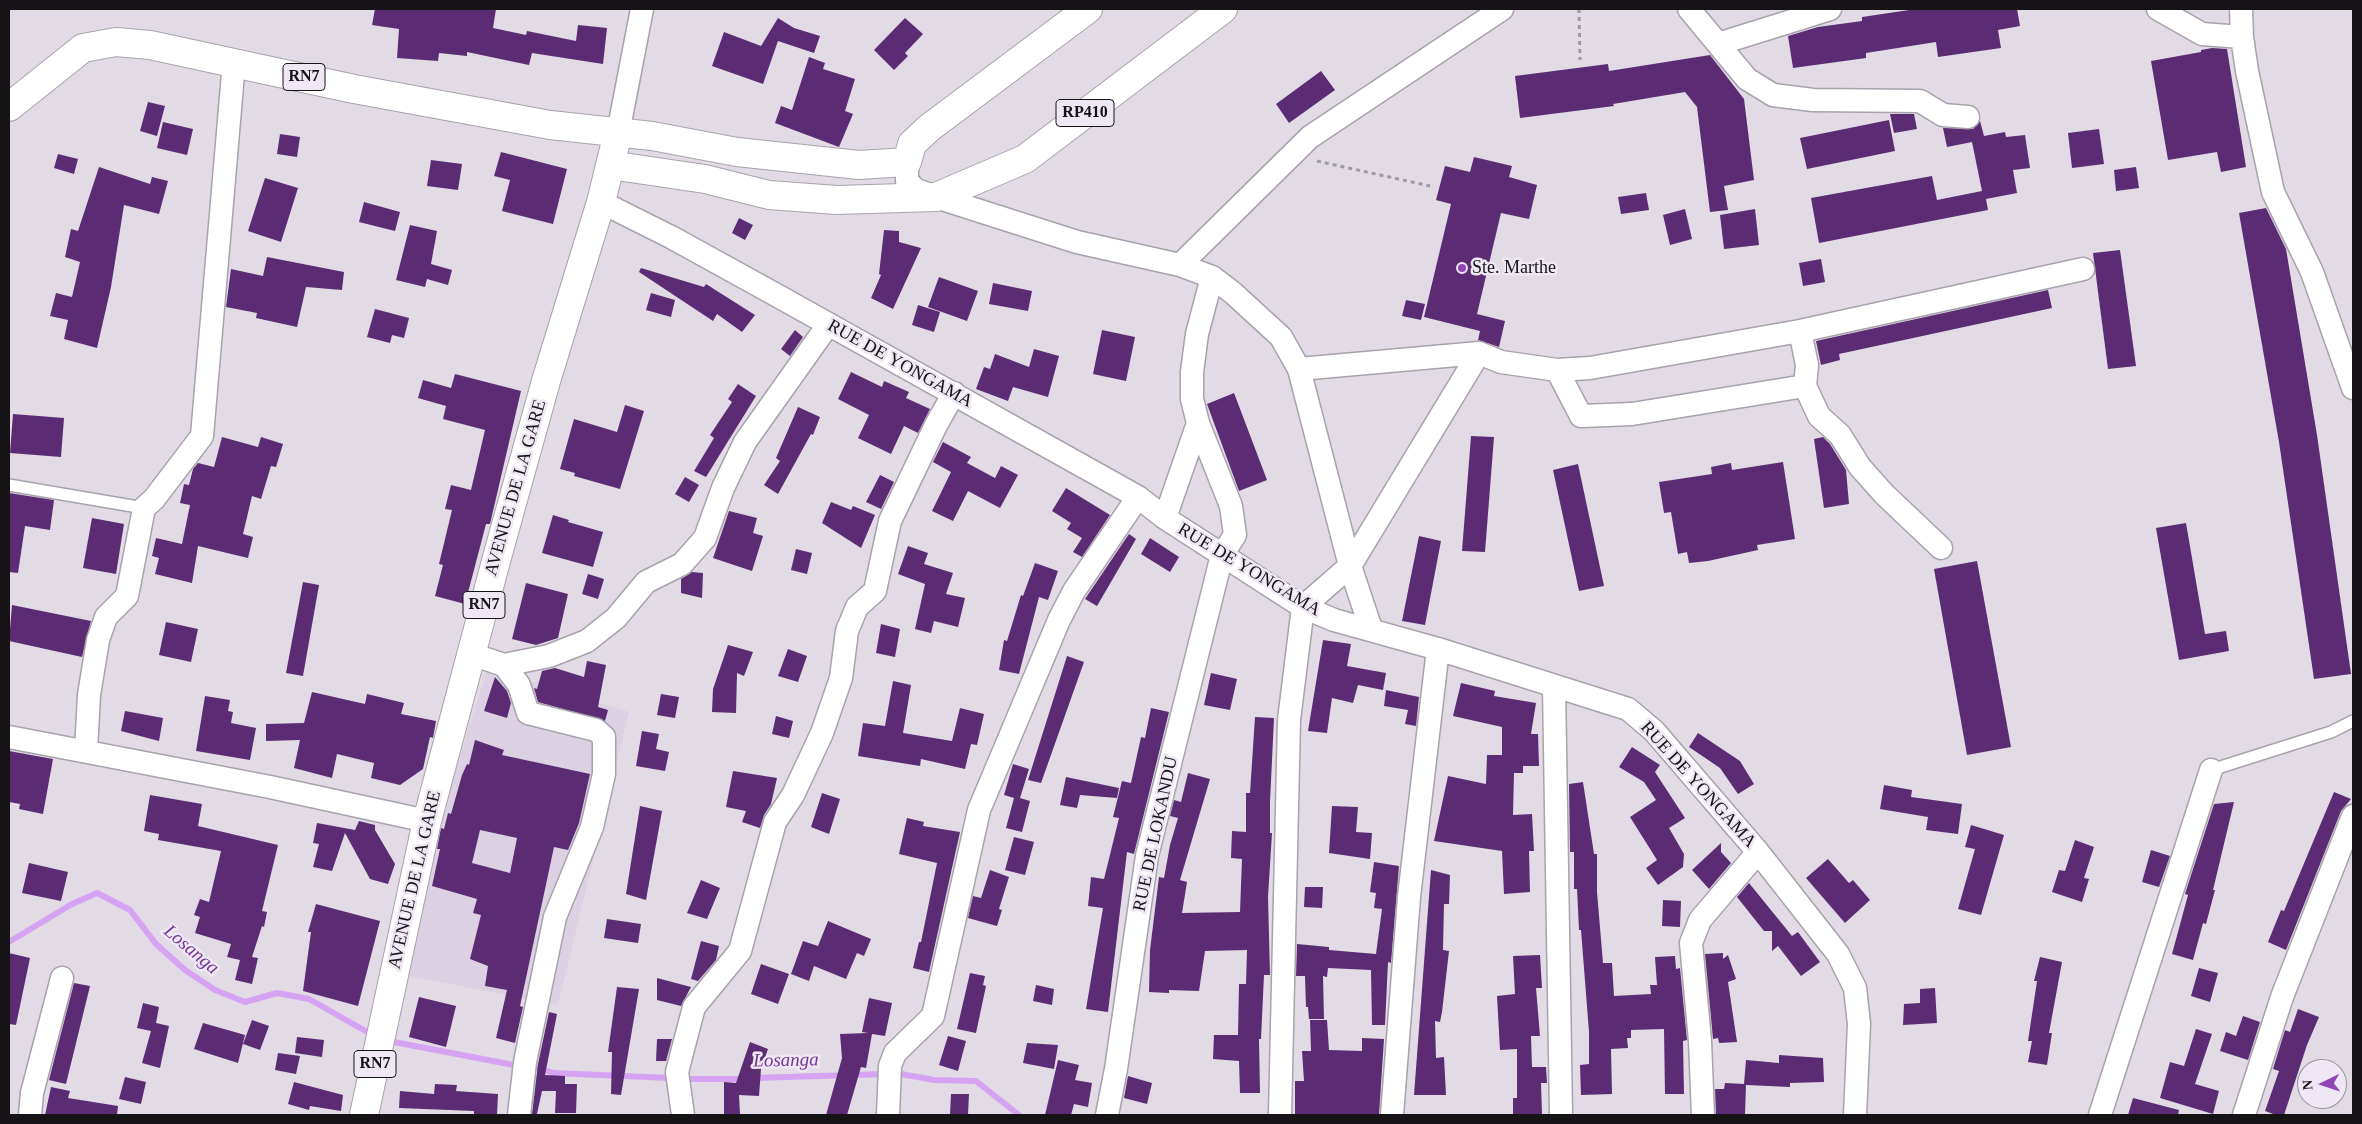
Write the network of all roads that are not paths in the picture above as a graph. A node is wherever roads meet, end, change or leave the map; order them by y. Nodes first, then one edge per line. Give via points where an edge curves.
1 (642, 9) edge
2 (1088, 9) edge
3 (1223, 9) edge
4 (1502, 9) edge
5 (1689, 9) edge
6 (1830, 9) edge
7 (2158, 9) edge
8 (2241, 9) edge
9 (2242, 37) junction
10 (1718, 44) junction
11 (234, 62) junction
12 (9, 107) edge
13 (1968, 116) dead end
14 (618, 133) junction
15 (906, 162) junction
16 (610, 165) junction
17 (936, 197) junction
18 (601, 202) junction
19 (1180, 265) junction
20 (2083, 269) dead end
21 (1212, 277) junction
22 (830, 326) junction
23 (1800, 331) junction
24 (1478, 353) junction
25 (1299, 369) junction
26 (1556, 370) junction
27 (1805, 386) junction
28 (2353, 388) edge
29 (954, 393) junction
30 (1198, 423) junction
31 (9, 485) edge
32 (1138, 497) junction
33 (144, 508) junction
34 (1165, 518) junction
35 (1941, 548) dead end
36 (1222, 555) junction
37 (1350, 566) junction
38 (1303, 607) junction
39 (1371, 629) junction
40 (1438, 649) junction
41 (471, 654) junction
42 (504, 665) junction
43 (1554, 686) junction
44 (2353, 721) edge
45 (9, 736) edge
46 (86, 751) junction
47 (2211, 770) joint
48 (2353, 816) edge
49 (427, 821) junction
50 (1758, 852) junction
51 (62, 978) dead end
52 (30, 1115) edge
53 (364, 1115) edge
54 (519, 1115) edge
55 (683, 1115) edge
56 (888, 1115) edge
57 (1107, 1115) edge
58 (1280, 1115) edge
59 (1392, 1115) edge
60 (1560, 1115) edge
61 (1703, 1115) edge
62 (1855, 1115) edge
63 (2100, 1115) edge
64 (2244, 1115) edge

1 - 14 street, AVENUE DE LA GARE
2 - 15 main road via 928,128 912,144
3 - 17 main road, RP410 via 1024,159
4 - 19 street via 1310,137
5 - 10 street
6 - 10 street
7 - 9 street via 2202,34
8 - 9 street
9 - 28 street via 2273,192 2312,272
10 - 13 street via 1747,79 1773,95 1813,100 1920,101 1943,115
11 - 12 main road, RN7 via 150,45 116,42 83,48
11 - 14 main road, RN7 via 364,91 550,125
11 - 33 street via 202,436 154,500
14 - 15 main road via 738,152 859,165
14 - 16 main road, AVENUE DE LA GARE / RN7
15 - 17 street via 908,181 916,190
16 - 17 main road, RP410 via 705,179 769,195 837,200
16 - 18 main road, AVENUE DE LA GARE / RN7
17 - 19 street via 1077,242
18 - 22 street, RUE DE YONGAMA via 671,237
18 - 41 main road, AVENUE DE LA GARE / RN7 via 546,381
19 - 21 street
20 - 23 street
21 - 25 street via 1281,337
21 - 30 street, RUE DE LOKANDU via 1197,334 1192,372 1192,399
22 - 29 street, RUE DE YONGAMA
22 - 42 street via 745,442 723,488 705,538 682,564 646,582 616,618 587,641 549,656
23 - 26 street via 1590,368
23 - 27 street via 1807,365
24 - 25 street
24 - 26 street via 1501,362
24 - 37 street
25 - 37 street
26 - 27 street via 1581,416 1632,414
27 - 35 street via 1819,416 1840,435 1860,467
29 - 32 street, RUE DE YONGAMA
29 - 55 street via 890,521 875,591 858,607 847,631 841,678 793,795 775,822 740,951 694,1007 677,1072
30 - 34 street
30 - 36 street, RUE DE LOKANDU via 1235,520 1235,535
31 - 33 lane
32 - 34 street, RUE DE YONGAMA
32 - 56 street via 1074,592 1059,620 979,810 933,1016 895,1053 890,1066
33 - 46 street via 127,596 106,617 98,640 89,695
34 - 36 street, RUE DE YONGAMA
36 - 38 street, RUE DE YONGAMA
36 - 57 street, RUE DE LOKANDU via 1147,856
37 - 38 street
37 - 39 street
38 - 39 street, RUE DE YONGAMA via 1334,620
38 - 58 street via 1290,720
39 - 40 street, RUE DE YONGAMA
40 - 43 street, RUE DE YONGAMA
40 - 59 street via 1409,897
41 - 42 street
41 - 49 main road, AVENUE DE LA GARE / RN7
42 - 54 street via 519,685 528,713 596,730 604,737 604,774 592,827 555,917 525,1062
43 - 50 street, RUE DE YONGAMA via 1628,709 1654,731
43 - 60 street
44 - 47 lane via 2330,732
45 - 46 street
46 - 49 street
47 - 63 street
48 - 64 street via 2282,997
49 - 53 main road, AVENUE DE LA GARE / RN7
50 - 61 street via 1700,920 1691,943
50 - 62 street, RUE DE YONGAMA via 1838,954 1856,988 1859,1024
51 - 52 street via 32,1093

